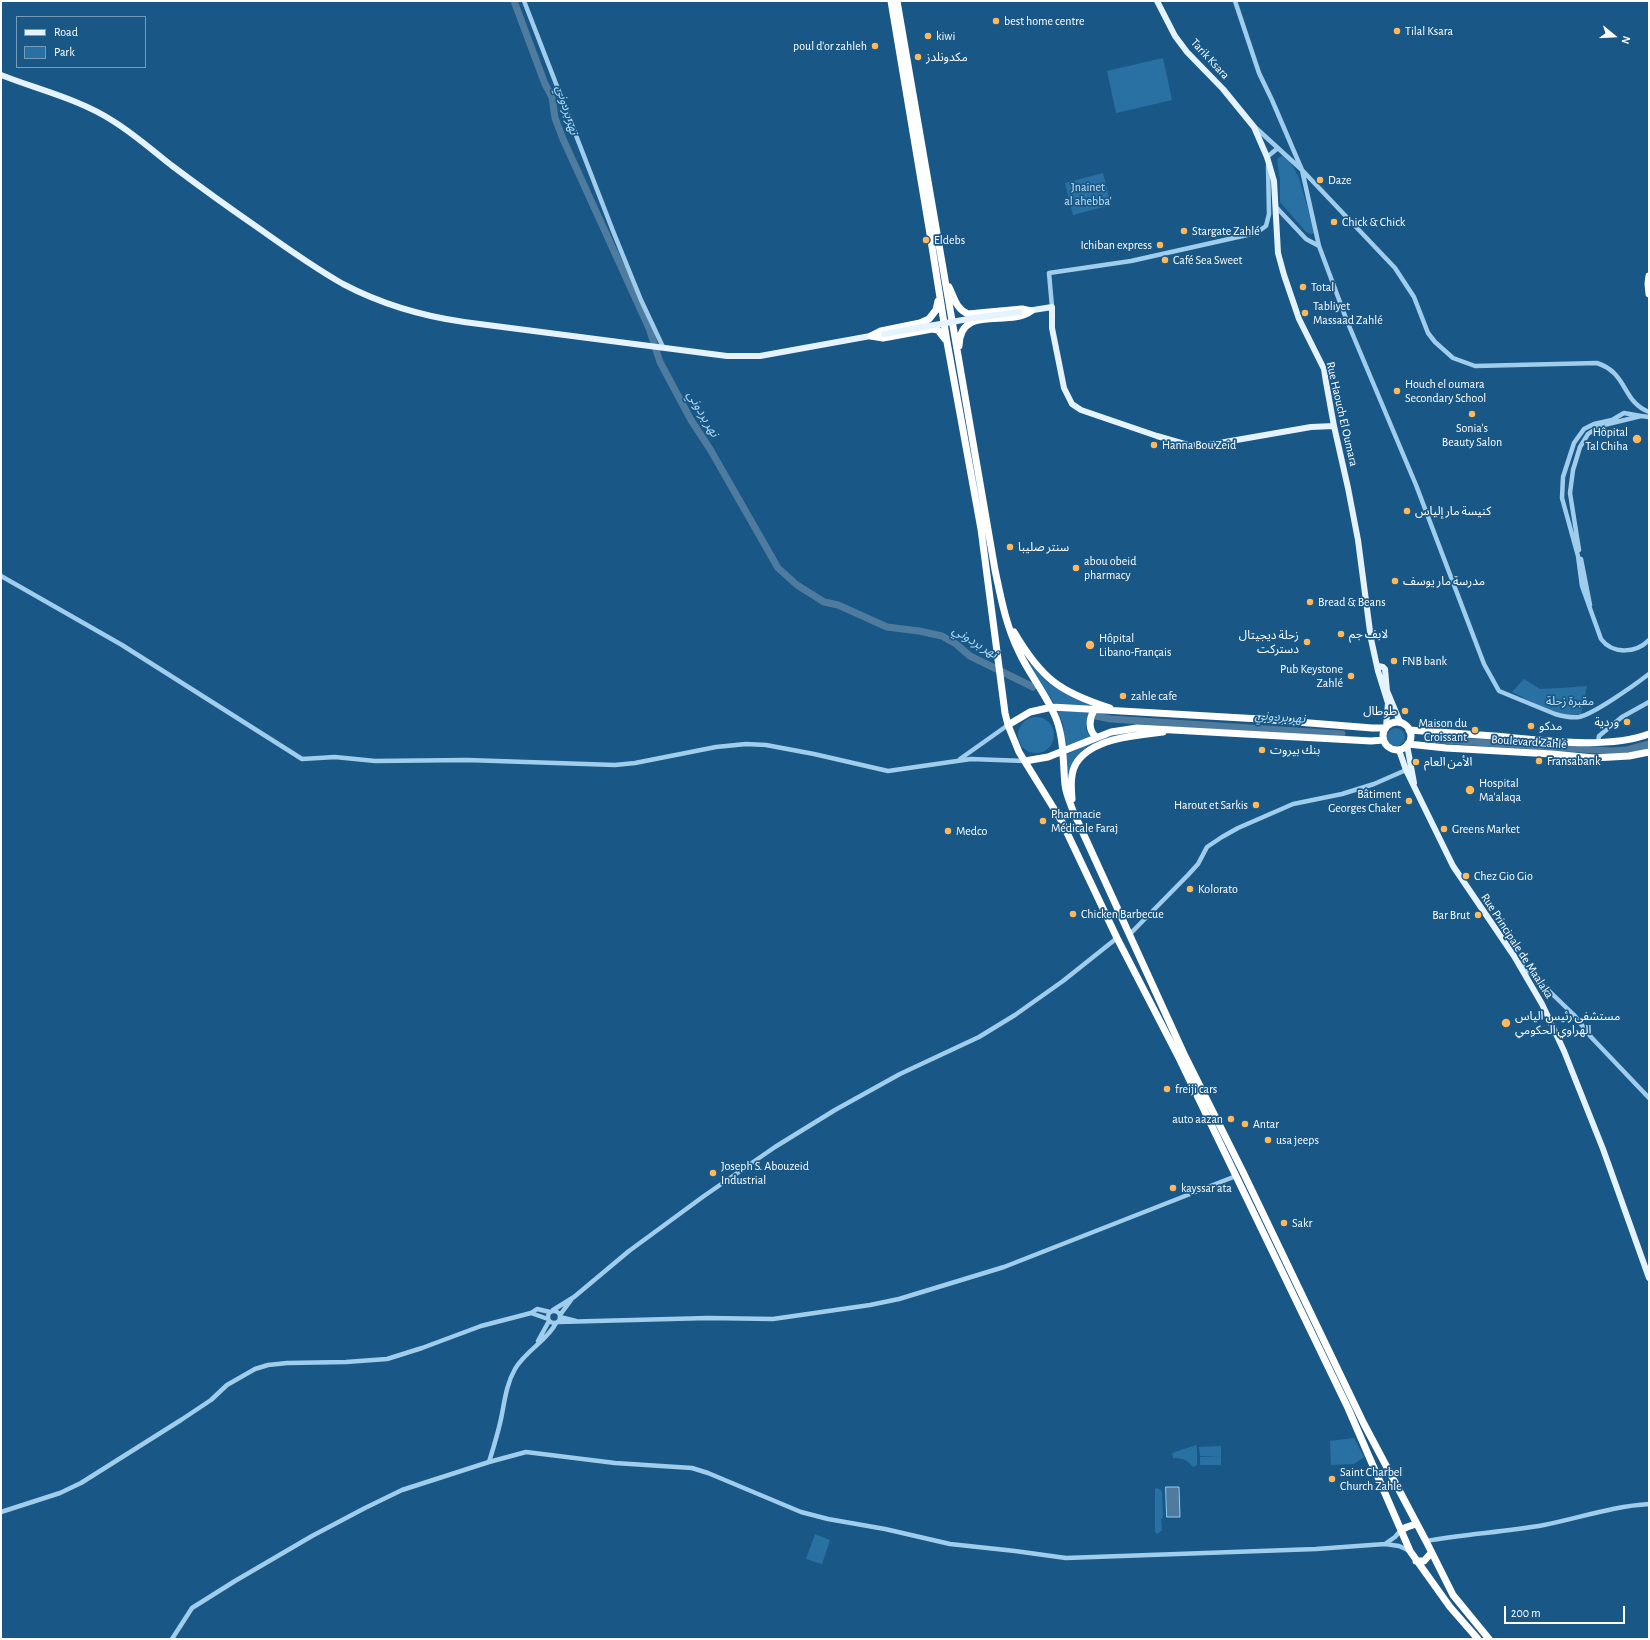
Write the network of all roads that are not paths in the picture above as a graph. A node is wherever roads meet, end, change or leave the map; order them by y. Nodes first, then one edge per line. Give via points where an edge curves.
1 (524, 1) edge
2 (891, 1) edge
3 (897, 1) edge
4 (1157, 1) edge
5 (1235, 1) edge
6 (1, 75) edge
7 (1254, 127) junction
8 (1278, 148) junction
9 (1267, 157) junction
10 (1302, 170) junction
11 (928, 197) junction
12 (1276, 207) junction
13 (1319, 246) junction
14 (1649, 276) edge
15 (945, 280) junction
16 (1649, 294) edge
17 (939, 295) junction
18 (1052, 307) junction
19 (1031, 311) junction
20 (871, 336) junction
21 (947, 342) junction
22 (660, 347) junction
23 (959, 360) junction
24 (1649, 412) edge
25 (1641, 416) junction
26 (1649, 416) edge
27 (1334, 426) junction
28 (1584, 429) junction
29 (1588, 434) junction
30 (1574, 443) junction
31 (1580, 447) junction
32 (1, 576) edge
33 (1584, 584) junction
34 (1007, 622) junction
35 (1649, 640) edge
36 (1378, 666) junction
37 (1649, 674) edge
38 (1649, 702) edge
39 (1052, 708) junction
40 (1094, 710) junction
41 (1388, 710) junction
42 (1124, 711) junction
43 (1396, 713) junction
44 (1400, 722) junction
45 (1008, 725) junction
46 (1372, 728) junction
47 (1385, 728) junction
48 (1180, 730) junction
49 (1413, 730) junction
50 (1649, 734) edge
51 (1096, 737) junction
52 (1383, 740) junction
53 (1371, 741) junction
54 (1598, 742) junction
55 (1410, 745) junction
56 (1399, 750) junction
57 (1063, 751) junction
58 (1649, 752) edge
59 (959, 760) junction
60 (1025, 761) junction
61 (1406, 770) junction
62 (1415, 789) junction
63 (1076, 818) junction
64 (1123, 921) junction
65 (1112, 927) junction
66 (1130, 934) junction
67 (1117, 938) junction
68 (1135, 945) junction
69 (1124, 951) junction
70 (1514, 956) junction
71 (1649, 1098) edge
72 (1236, 1176) junction
73 (1649, 1278) edge
74 (574, 1297) junction
75 (552, 1311) junction
76 (530, 1313) junction
77 (558, 1319) junction
78 (548, 1320) junction
79 (536, 1344) junction
80 (489, 1462) junction
81 (1649, 1504) edge
82 (1, 1512) edge
83 (1416, 1524) junction
84 (1401, 1530) junction
85 (1426, 1541) junction
86 (1384, 1544) junction
87 (1410, 1551) junction
88 (1431, 1553) junction
89 (1416, 1561) junction
90 (172, 1639) edge
91 (1478, 1639) edge
92 (1489, 1639) edge

1 - 22 street
2 - 11 highway
3 - 11 highway
4 - 7 main road, Tarik Ksara via 1175,36 1187,52 1223,89
5 - 10 street via 1258,73
6 - 22 main road via 87,106 112,120 300,257 342,283 371,297 446,319
7 - 8 street
7 - 9 main road, Rue Haouch El Oumara
8 - 9 street
8 - 10 street
9 - 12 main road, Rue Haouch El Oumara via 1274,181
9 - 18 street via 1269,214 1266,226 1256,233 1131,261 1049,273
10 - 13 street
10 - 24 street via 1395,268 1414,297 1428,333 1452,358 1475,366 1597,364 1615,373 1633,401
11 - 15 highway
11 - 17 highway
12 - 13 street via 1306,239
12 - 27 main road, Rue Haouch El Oumara via 1278,253 1299,319 1324,369
13 - 37 street via 1347,321 1416,485 1484,664 1499,691 1554,714 1579,717 1606,704
14 - 16 highway
15 - 19 highway via 957,305 965,313 1022,309
15 - 23 highway
17 - 20 highway via 936,310 929,320
17 - 21 highway
18 - 19 main road
18 - 27 main road via 1052,328 1064,388 1072,404 1081,410 1188,445 1208,445 1311,427
19 - 20 main road, bridge
19 - 23 highway via 1025,315 968,324 959,338
20 - 21 highway via 883,338 936,329 941,331
20 - 22 main road via 786,352 744,356
21 - 45 highway via 980,522
23 - 34 highway via 995,570
25 - 26 street
25 - 28 street via 1624,414
25 - 29 street via 1604,425
27 - 36 main road, Rue Haouch El Oumara via 1358,540 1371,639
28 - 29 street
28 - 30 street
29 - 31 street
30 - 31 street
30 - 33 street via 1563,477 1562,498
31 - 33 street via 1570,493
32 - 59 street via 122,645 302,759 336,757 375,761 467,760 615,765 746,744 814,754 888,771
33 - 35 street via 1591,612 1604,643 1614,649 1634,650
34 - 39 highway via 1020,654
34 - 42 highway via 1038,667 1056,684 1086,700 1113,710
36 - 41 main road, Rue Haouch El Oumara
36 - 43 main road, Rue Haouch El Oumara via 1385,669 1387,691
38 - 54 street via 1622,717 1599,736
39 - 40 highway
39 - 45 highway via 1030,712
39 - 57 highway via 1058,723
40 - 42 highway
40 - 51 highway via 1090,726
41 - 43 main road via 1391,716
41 - 47 main road, Rue Haouch El Oumara
42 - 46 highway
43 - 44 main road, Rue Haouch El Oumara
44 - 47 highway via 1390,723
44 - 49 highway
45 - 59 street
45 - 60 highway
46 - 47 highway
46 - 53 highway via 1374,735
47 - 52 highway
48 - 51 highway via 1128,728
48 - 53 highway
48 - 63 highway via 1116,739 1086,752 1077,762 1072,776 1072,799
49 - 54 highway, Boulevard Zahlé
49 - 55 highway
50 - 54 highway, Boulevard Zahlé via 1617,742
51 - 57 highway
52 - 53 highway
52 - 56 highway via 1389,748
55 - 56 highway
55 - 58 highway, Boulevard Zahlé via 1594,758
55 - 62 main road, Rue Principale de Maalaka
56 - 61 main road, Rue Principale de Maalaka
57 - 60 highway via 1042,759
57 - 63 highway via 1066,790
59 - 60 street
60 - 65 highway via 1061,820
61 - 62 main road, Rue Principale de Maalaka
61 - 66 street via 1342,794 1293,804 1222,837 1207,847 1198,864
62 - 70 main road, Rue Principale de Maalaka via 1453,866
63 - 64 highway
64 - 65 highway
64 - 66 highway
65 - 67 highway
66 - 68 highway
67 - 69 highway
67 - 74 street via 1063,981 979,1037 900,1074 775,1147 630,1251
68 - 69 highway
68 - 83 highway via 1184,1054 1364,1424
69 - 72 highway
70 - 71 street via 1574,1015 1591,1037
70 - 73 main road, Rue Principale de Maalaka via 1542,1004 1566,1057
72 - 77 street via 1004,1267 899,1299 773,1319
72 - 84 highway via 1348,1408
74 - 75 street
74 - 77 street
75 - 76 street via 537,1309
75 - 77 street
75 - 78 street
76 - 78 street
76 - 82 street via 481,1326 387,1359 287,1363 256,1369 227,1385 211,1400 81,1483 60,1493
77 - 78 street
77 - 79 street via 552,1330
78 - 79 street
79 - 80 street via 516,1367 509,1382
80 - 86 street via 532,1452 615,1463 692,1468 801,1512 828,1519 950,1544 1066,1558
80 - 90 street via 402,1490 312,1536 192,1608
81 - 85 street via 1517,1529
83 - 84 highway
83 - 85 highway
84 - 86 street
84 - 87 highway
85 - 88 highway
86 - 87 street
87 - 89 highway
88 - 89 highway via 1424,1561
88 - 92 highway via 1453,1595
89 - 91 highway via 1450,1607

